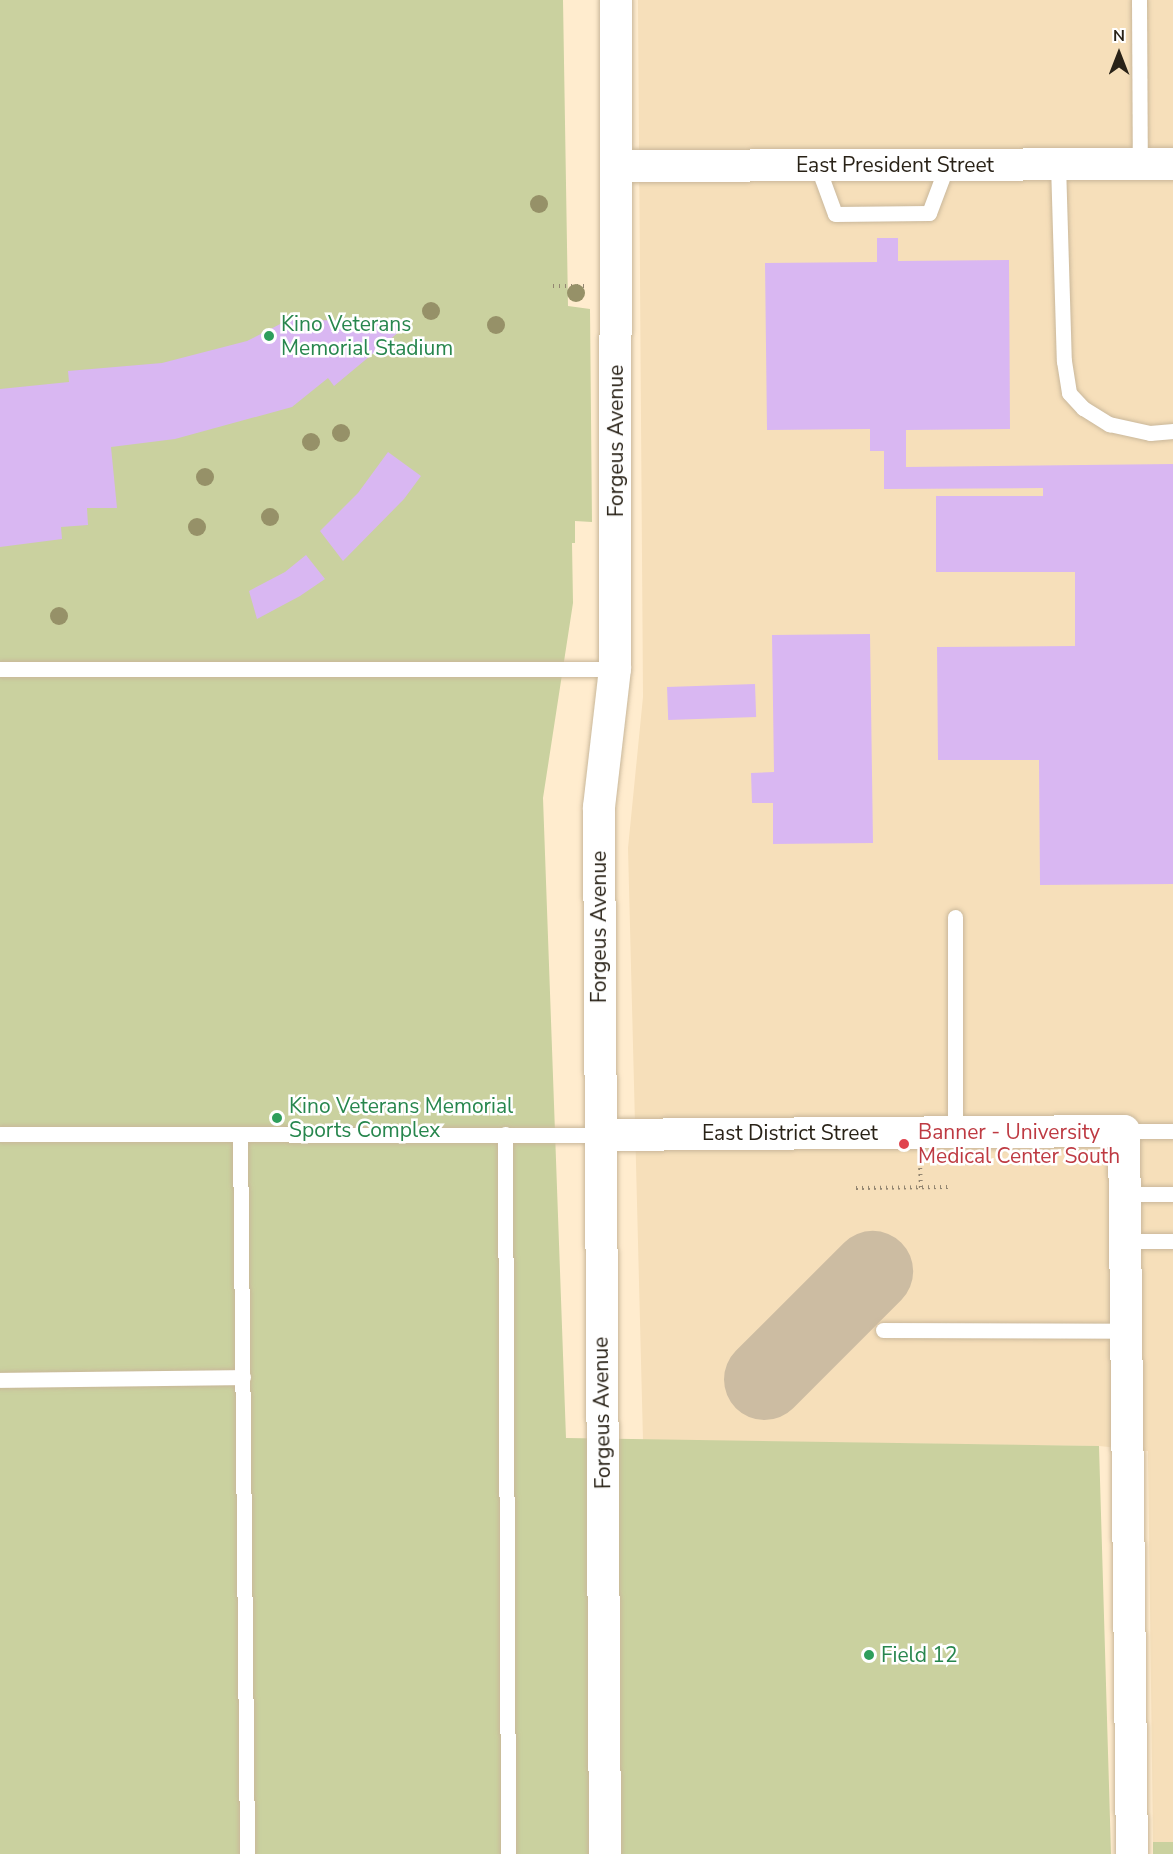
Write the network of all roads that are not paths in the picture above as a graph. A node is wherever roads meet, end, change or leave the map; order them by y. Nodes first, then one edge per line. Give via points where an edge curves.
1 (616, 0) edge
2 (1139, 0) edge
3 (1058, 164) junction
4 (1140, 164) junction
5 (1173, 164) edge
6 (817, 165) junction
7 (946, 165) junction
8 (617, 166) junction
9 (1173, 431) edge
10 (0, 669) edge
11 (615, 669) junction
12 (955, 917) dead end
13 (1124, 1131) junction
14 (1173, 1131) edge
15 (956, 1132) junction
16 (0, 1134) edge
17 (240, 1134) junction
18 (505, 1134) junction
19 (600, 1135) junction
20 (1125, 1194) junction
21 (1173, 1194) edge
22 (1125, 1241) junction
23 (1173, 1241) edge
24 (883, 1330) dead end
25 (1126, 1331) junction
26 (243, 1377) junction
27 (0, 1380) edge
28 (248, 1854) edge
29 (508, 1854) edge
30 (605, 1854) edge
31 (1132, 1854) edge

1 - 8 street, Forgeus Avenue
2 - 4 lane
3 - 4 street, East President Street
3 - 7 street, East President Street
3 - 9 lane via 1064,361 1069,393 1083,408 1109,424 1150,433
4 - 5 street, East President Street
6 - 7 street, East President Street
6 - 7 lane via 835,214 929,213
6 - 8 street, East President Street
8 - 11 street, Forgeus Avenue
10 - 11 lane
11 - 19 street, Forgeus Avenue via 599,807
12 - 15 lane
13 - 14 lane
13 - 15 street, East District Street
13 - 20 street
15 - 19 street, East District Street
16 - 17 lane
17 - 18 lane
17 - 26 lane
18 - 19 lane
18 - 29 lane
19 - 30 street, Forgeus Avenue
20 - 21 lane
20 - 22 street
22 - 23 lane
22 - 25 street
24 - 25 lane
25 - 31 street
26 - 27 lane
26 - 28 lane

